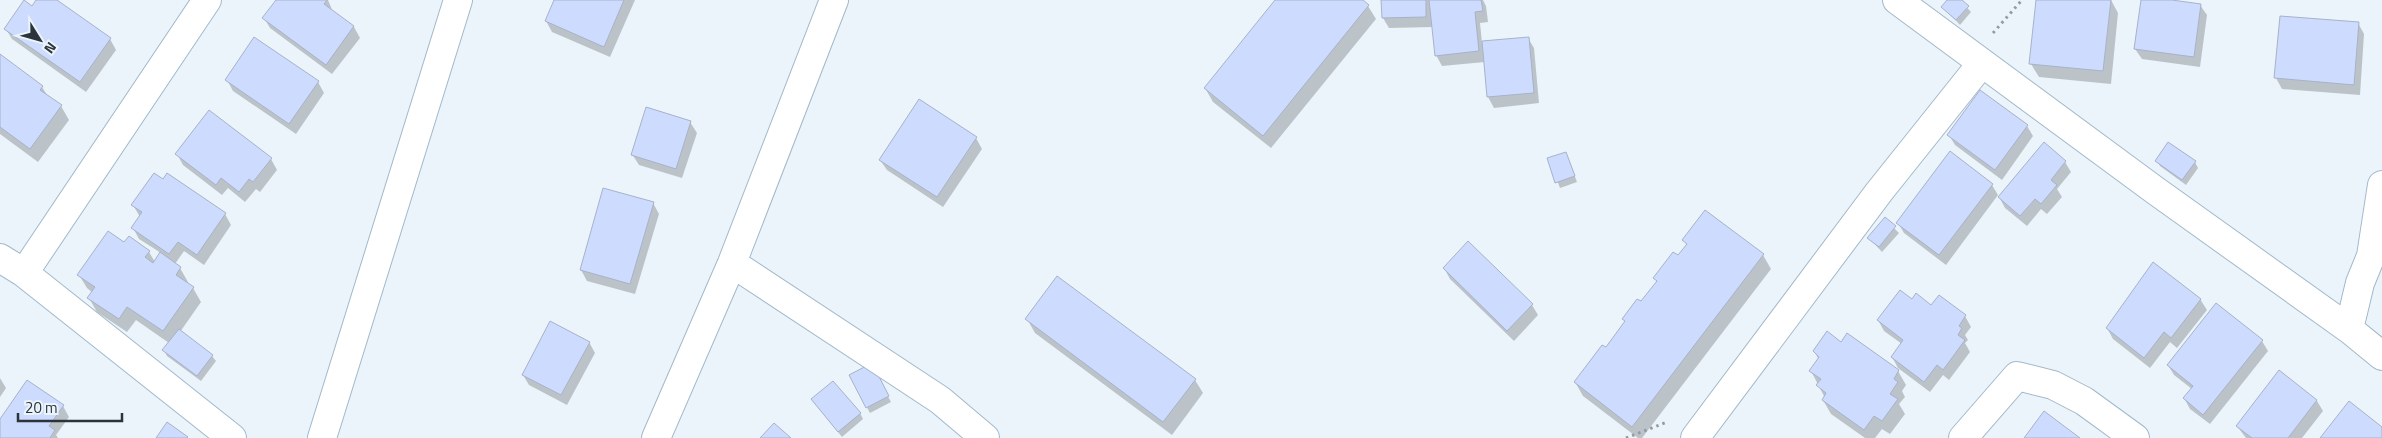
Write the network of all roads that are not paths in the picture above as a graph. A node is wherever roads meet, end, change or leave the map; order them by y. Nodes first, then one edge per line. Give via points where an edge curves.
1 (207, 0) edge
2 (458, 0) edge
3 (834, 0) edge
4 (1898, 0) edge
5 (1978, 60) junction
6 (2382, 184) edge
7 (2377, 257) edge
8 (0, 258) edge
9 (732, 263) junction
10 (24, 273) junction
11 (2349, 329) junction
12 (2382, 356) edge
13 (1707, 434) edge
14 (232, 438) edge
15 (322, 438) edge
16 (656, 438) edge
17 (985, 438) edge
18 (1963, 438) edge
19 (2134, 438) edge

1 - 10 street
2 - 15 street
3 - 9 street
4 - 5 street
5 - 11 street
5 - 13 street via 1879,192
6 - 7 street
7 - 11 street via 2360,283
8 - 10 street
9 - 16 street
9 - 17 street via 940,400
10 - 14 street
11 - 12 street
18 - 19 street via 2017,376 2053,385 2084,401

